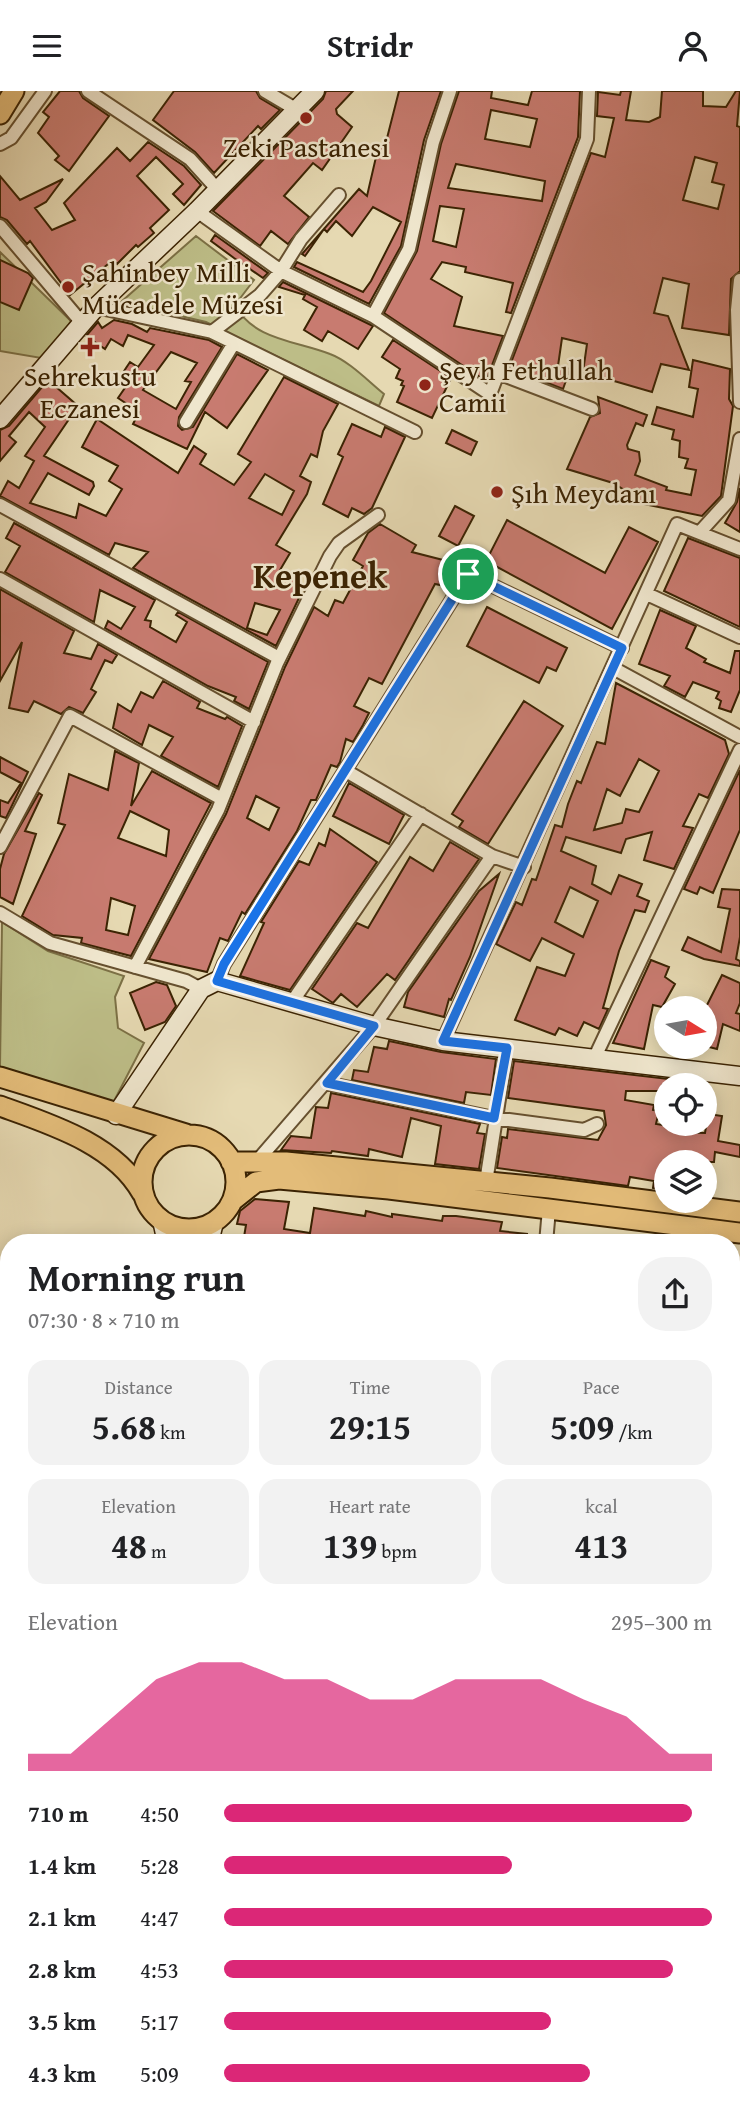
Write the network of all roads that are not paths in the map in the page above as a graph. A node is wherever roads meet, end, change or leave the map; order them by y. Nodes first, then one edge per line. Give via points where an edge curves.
1 (14, 91) edge
2 (45, 91) edge
3 (88, 91) edge
4 (265, 91) edge
5 (315, 91) edge
6 (450, 91) edge
7 (589, 91) edge
8 (297, 110) junction
9 (0, 114) edge
10 (0, 143) edge
11 (218, 190) junction
12 (339, 195) dead end
13 (197, 211) junction
14 (0, 226) edge
15 (281, 271) junction
16 (740, 280) edge
17 (96, 307) junction
18 (738, 310) edge
19 (373, 316) junction
20 (82, 323) junction
21 (212, 332) junction
22 (234, 343) junction
23 (498, 373) junction
24 (740, 402) edge
25 (592, 409) dead end
26 (0, 419) edge
27 (186, 422) dead end
28 (415, 432) dead end
29 (740, 439) edge
30 (0, 505) edge
31 (378, 515) dead end
32 (700, 532) junction
33 (740, 548) edge
34 (0, 579) edge
35 (647, 594) junction
36 (740, 638) edge
37 (622, 648) junction
38 (279, 658) junction
39 (613, 668) junction
40 (254, 722) junction
41 (740, 737) edge
42 (740, 750) edge
43 (346, 771) junction
44 (222, 799) junction
45 (421, 814) junction
46 (0, 847) edge
47 (492, 856) junction
48 (524, 866) junction
49 (0, 913) edge
50 (135, 967) junction
51 (209, 985) junction
52 (292, 1002) junction
53 (374, 1026) junction
54 (443, 1041) junction
55 (507, 1048) junction
56 (594, 1059) junction
57 (739, 1073) edge
58 (0, 1077) edge
59 (327, 1083) junction
60 (0, 1106) edge
61 (116, 1115) junction
62 (494, 1118) junction
63 (597, 1124) dead end
64 (187, 1134) junction
65 (258, 1160) junction
66 (231, 1162) junction
67 (486, 1182) junction
68 (144, 1197) junction
69 (232, 1201) junction
70 (549, 1209) junction
71 (740, 1212) edge
72 (162, 1220) junction
73 (214, 1221) junction
74 (740, 1233) edge
75 (165, 1234) edge
76 (211, 1234) edge
77 (547, 1234) edge

1 - 9 main road
2 - 10 street via 11,138
3 - 11 street via 190,159
4 - 8 street
5 - 8 street
6 - 19 street via 433,142 409,249
7 - 23 street via 587,139
8 - 11 street
11 - 13 street
12 - 15 street via 301,239
13 - 15 street
13 - 17 street
14 - 20 street
15 - 19 street
15 - 21 street via 260,296
16 - 18 street
17 - 20 street
17 - 21 street
18 - 24 street
19 - 23 street via 490,394
20 - 26 street
21 - 22 street
22 - 27 street
22 - 28 street
23 - 25 street
29 - 32 street via 729,500
30 - 38 street
31 - 38 street via 330,556
32 - 33 street
32 - 35 street via 677,524
34 - 40 street
35 - 36 street
35 - 37 street
37 - 39 street
37 - 43 street via 471,568
38 - 40 street
39 - 41 street
39 - 48 street
40 - 44 street
42 - 56 street
43 - 45 street
43 - 51 street
44 - 46 street via 70,716
44 - 50 street
45 - 47 street
45 - 52 street
47 - 48 street
47 - 53 street
48 - 54 street
49 - 50 street via 50,943
50 - 51 street
51 - 52 street
51 - 61 street
52 - 53 street
53 - 54 street
53 - 59 street
54 - 55 street
55 - 56 street
55 - 62 street
56 - 57 street
58 - 61 main road
59 - 62 street
59 - 65 street
60 - 68 main road via 88,1143 130,1172
61 - 64 main road
62 - 63 street via 584,1130
62 - 67 street
64 - 66 main road via 213,1142
64 - 68 main road via 172,1137 150,1155 144,1168
65 - 66 main road
65 - 67 main road
66 - 69 main road via 235,1175
67 - 71 main road
68 - 72 main road
69 - 70 main road via 256,1182 279,1179
69 - 73 main road
70 - 74 main road
70 - 77 street
72 - 73 main road via 187,1229
72 - 75 street
73 - 76 street

